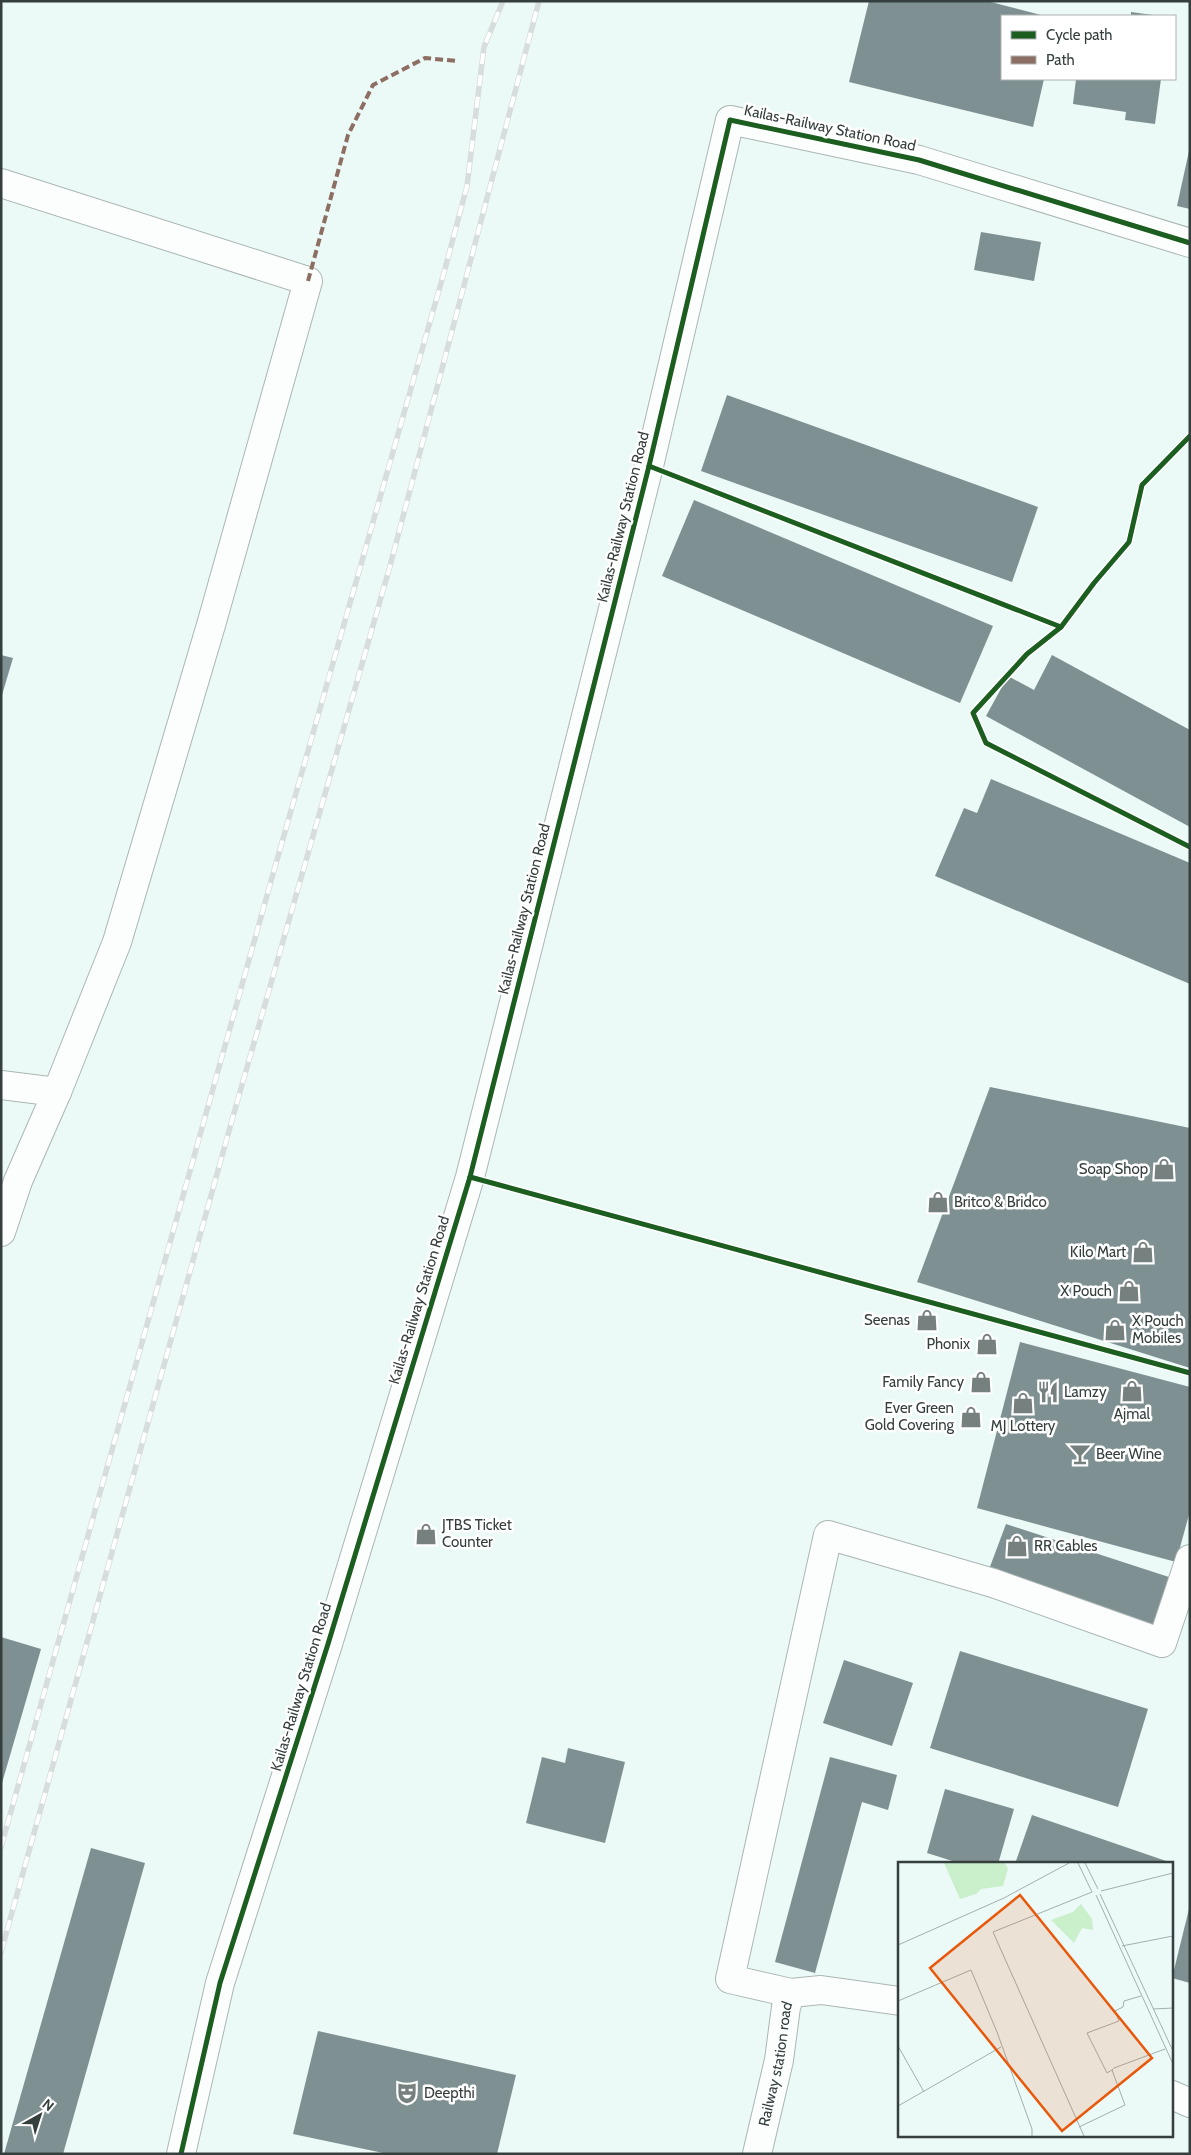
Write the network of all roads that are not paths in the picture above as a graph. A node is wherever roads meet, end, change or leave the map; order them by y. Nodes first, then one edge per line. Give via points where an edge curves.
1 (1, 183) edge
2 (1190, 243) edge
3 (1, 1085) edge
4 (57, 1092) junction
5 (1, 1232) edge
6 (1190, 1559) edge
7 (791, 1993) junction
8 (898, 2001) edge
9 (1174, 2096) edge
10 (1190, 2103) edge
11 (181, 2154) edge
12 (757, 2154) edge

1 - 4 street via 308,281 120,933
2 - 11 street, Kailas-Railway Station Road via 919,160 730,120 649,466 470,1177 328,1644 220,1983
3 - 4 street
4 - 5 street via 18,1181
6 - 7 street via 1162,1642 994,1583 828,1535 730,1979
7 - 8 street, Railway station road via 821,1990
7 - 12 street, Railway station road
9 - 10 street

